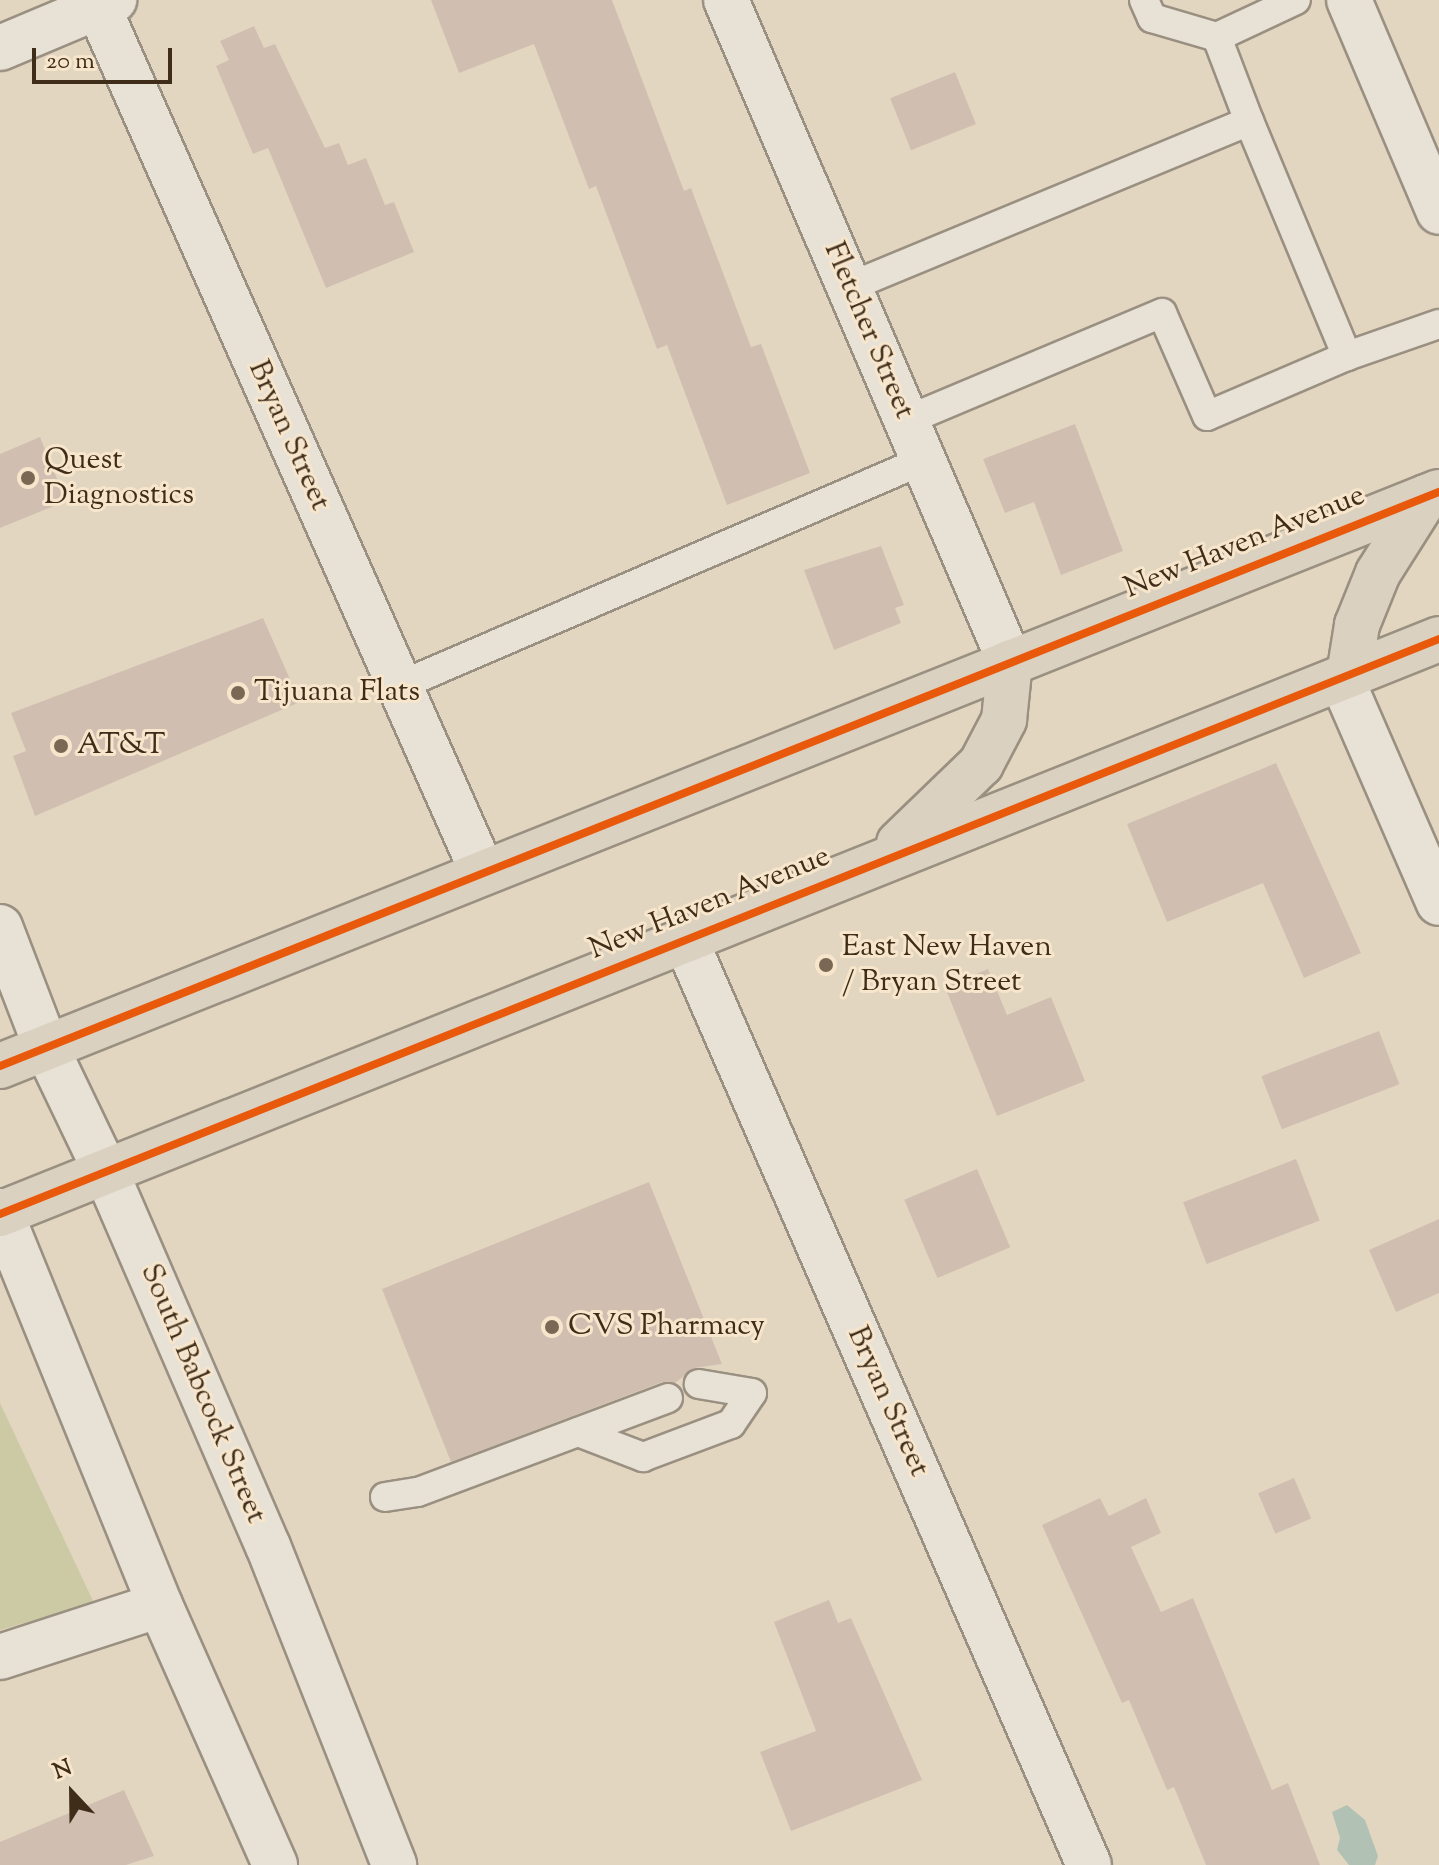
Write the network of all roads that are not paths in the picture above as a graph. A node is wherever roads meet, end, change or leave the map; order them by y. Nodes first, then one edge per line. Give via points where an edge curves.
1 (726, 0) edge
2 (1144, 0) edge
3 (1296, 0) edge
4 (1349, 0) edge
5 (102, 2) edge
6 (1217, 37) junction
7 (0, 48) edge
8 (1249, 121) junction
9 (1439, 212) edge
10 (849, 287) junction
11 (1439, 324) edge
12 (1347, 356) junction
13 (907, 420) junction
14 (924, 460) junction
15 (1433, 495) edge
16 (1439, 639) edge
17 (1010, 662) junction
18 (1345, 677) junction
19 (399, 686) junction
20 (873, 865) junction
21 (482, 871) junction
22 (1439, 903) edge
23 (0, 927) edge
24 (685, 939) junction
25 (46, 1047) junction
26 (0, 1066) edge
27 (106, 1172) junction
28 (0, 1213) edge
29 (699, 1384) dead end
30 (668, 1398) dead end
31 (578, 1432) junction
32 (385, 1497) dead end
33 (160, 1605) junction
34 (0, 1657) edge
35 (275, 1865) edge
36 (394, 1865) edge
37 (1089, 1865) edge

1 - 10 street, Fletcher Street
2 - 6 lane via 1152,18
3 - 6 lane
4 - 9 street
5 - 7 street
5 - 19 street, Bryan Street
6 - 8 lane
8 - 10 lane
8 - 12 lane
10 - 13 street, Fletcher Street
11 - 12 lane
12 - 13 lane via 1207,416 1162,313
13 - 14 street, Fletcher Street
14 - 17 street, Fletcher Street
14 - 19 lane
15 - 17 main road, New Haven Avenue
15 - 18 main road via 1378,573 1357,625
16 - 18 main road, New Haven Avenue
17 - 20 main road via 1004,720 981,764 941,808
17 - 21 main road, New Haven Avenue
18 - 20 main road, New Haven Avenue
18 - 22 street
19 - 21 street, Bryan Street
20 - 24 main road, New Haven Avenue
21 - 25 main road, New Haven Avenue
23 - 25 street, South Babcock Street
24 - 27 main road, New Haven Avenue
24 - 37 street, Bryan Street
25 - 26 main road, New Haven Avenue
25 - 27 street, South Babcock Street
27 - 28 main road, New Haven Avenue
27 - 36 street, South Babcock Street via 268,1546
28 - 33 street
29 - 31 lane via 752,1393 731,1424 643,1457
30 - 31 lane
31 - 32 lane via 418,1492
33 - 34 street
33 - 35 street

